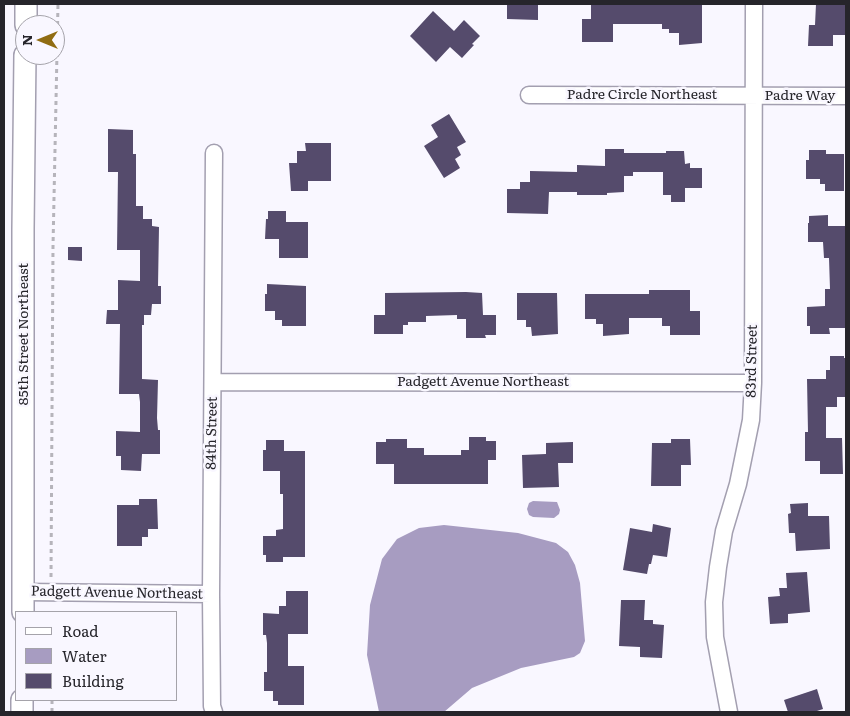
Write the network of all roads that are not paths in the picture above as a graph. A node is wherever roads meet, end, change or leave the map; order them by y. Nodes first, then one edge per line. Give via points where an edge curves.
1 (754, 4) edge
2 (25, 65) edge
3 (530, 95) dead end
4 (754, 96) junction
5 (846, 96) edge
6 (214, 153) dead end
7 (213, 382) junction
8 (753, 383) junction
9 (210, 594) junction
10 (24, 602) edge
11 (214, 712) edge
12 (729, 712) edge

1 - 4 street, 83rd Street
2 - 10 street, 85th Street Northeast
3 - 4 street, Padre Circle Northeast
4 - 5 street, Padre Way
4 - 8 street, 83rd Street
6 - 7 street, 84th Street
7 - 8 street, Padgett Avenue Northeast
7 - 9 street, 84th Street
8 - 12 street, 83rd Street via 746,449 724,531 714,602 715,637
9 - 10 street, Padgett Avenue Northeast
9 - 11 street, 84th Street

